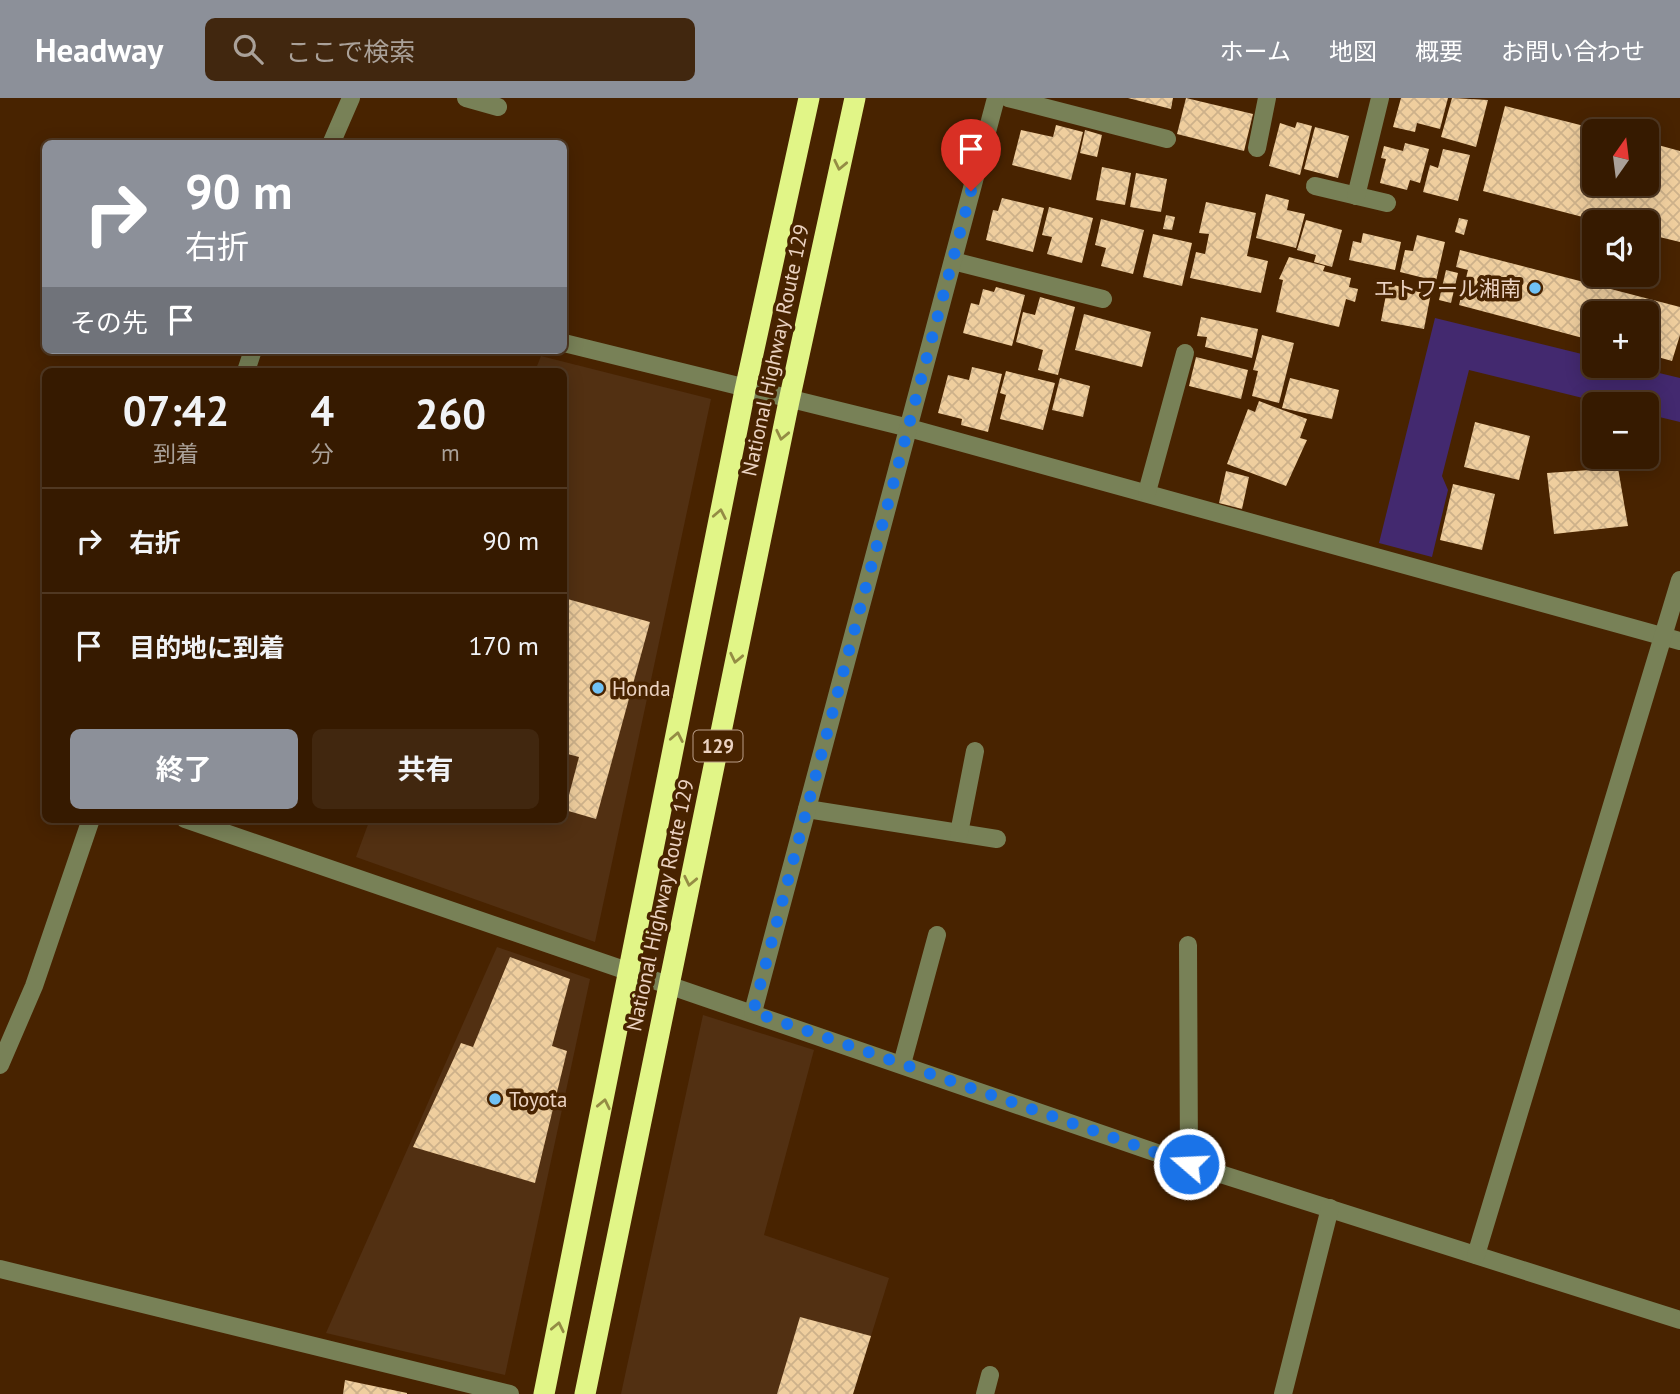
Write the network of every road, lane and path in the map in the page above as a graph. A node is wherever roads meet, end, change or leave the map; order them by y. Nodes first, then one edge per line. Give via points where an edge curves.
1 (351, 98) edge
2 (466, 98) edge
3 (809, 98) edge
4 (855, 98) edge
5 (996, 98) edge
6 (1008, 98) edge
7 (1267, 98) edge
8 (1380, 98) edge
9 (498, 107) dead end
10 (1167, 139) dead end
11 (333, 140) edge
12 (1257, 148) dead end
13 (1315, 186) dead end
14 (1356, 196) junction
15 (1387, 203) dead end
16 (953, 261) junction
17 (1103, 299) dead end
18 (567, 344) edge
19 (1185, 353) dead end
20 (745, 390) junction
21 (789, 401) junction
22 (909, 428) junction
23 (1147, 492) junction
24 (1680, 580) edge
25 (1671, 638) edge
26 (975, 751) dead end
27 (807, 809) junction
28 (90, 823) edge
29 (197, 823) edge
30 (959, 833) junction
31 (997, 839) dead end
32 (937, 935) dead end
33 (1188, 945) dead end
34 (631, 972) junction
35 (668, 984) junction
36 (753, 1012) junction
37 (902, 1064) junction
38 (0, 1065) edge
39 (1189, 1164) junction
40 (1330, 1208) junction
41 (1476, 1255) junction
42 (0, 1269) edge
43 (1680, 1320) edge
44 (990, 1375) dead end
45 (510, 1394) edge
46 (544, 1394) edge
47 (585, 1394) edge
48 (985, 1394) edge
49 (1283, 1394) edge

1 - 11 street
2 - 9 street
3 - 20 highway, National Highway Route 129 / 129
4 -> 21 highway, National Highway Route 129 / 129
5 - 16 street
6 - 10 street
7 - 12 street
8 - 14 street
13 - 14 street
14 - 15 street
16 - 17 street
16 - 22 street
18 - 20 street
19 - 23 street
20 - 21 street
34 -> 20 highway, National Highway Route 129 / 129
21 - 22 street
21 -> 35 highway, National Highway Route 129 / 129
22 - 23 street
22 - 27 street
23 - 25 street
24 - 25 street
25 - 41 street
26 - 30 street
27 - 30 street
27 - 36 street
28 - 38 street via 34,986
29 - 34 street
30 - 31 street
32 - 37 street
33 - 39 street
34 - 35 street
46 -> 34 highway, National Highway Route 129 / 129
35 - 36 street
35 - 47 highway, National Highway Route 129 / 129
36 - 37 street
37 - 39 street
39 - 40 street
40 - 41 street
40 - 49 street
41 - 43 street
42 - 45 street
44 - 48 street

